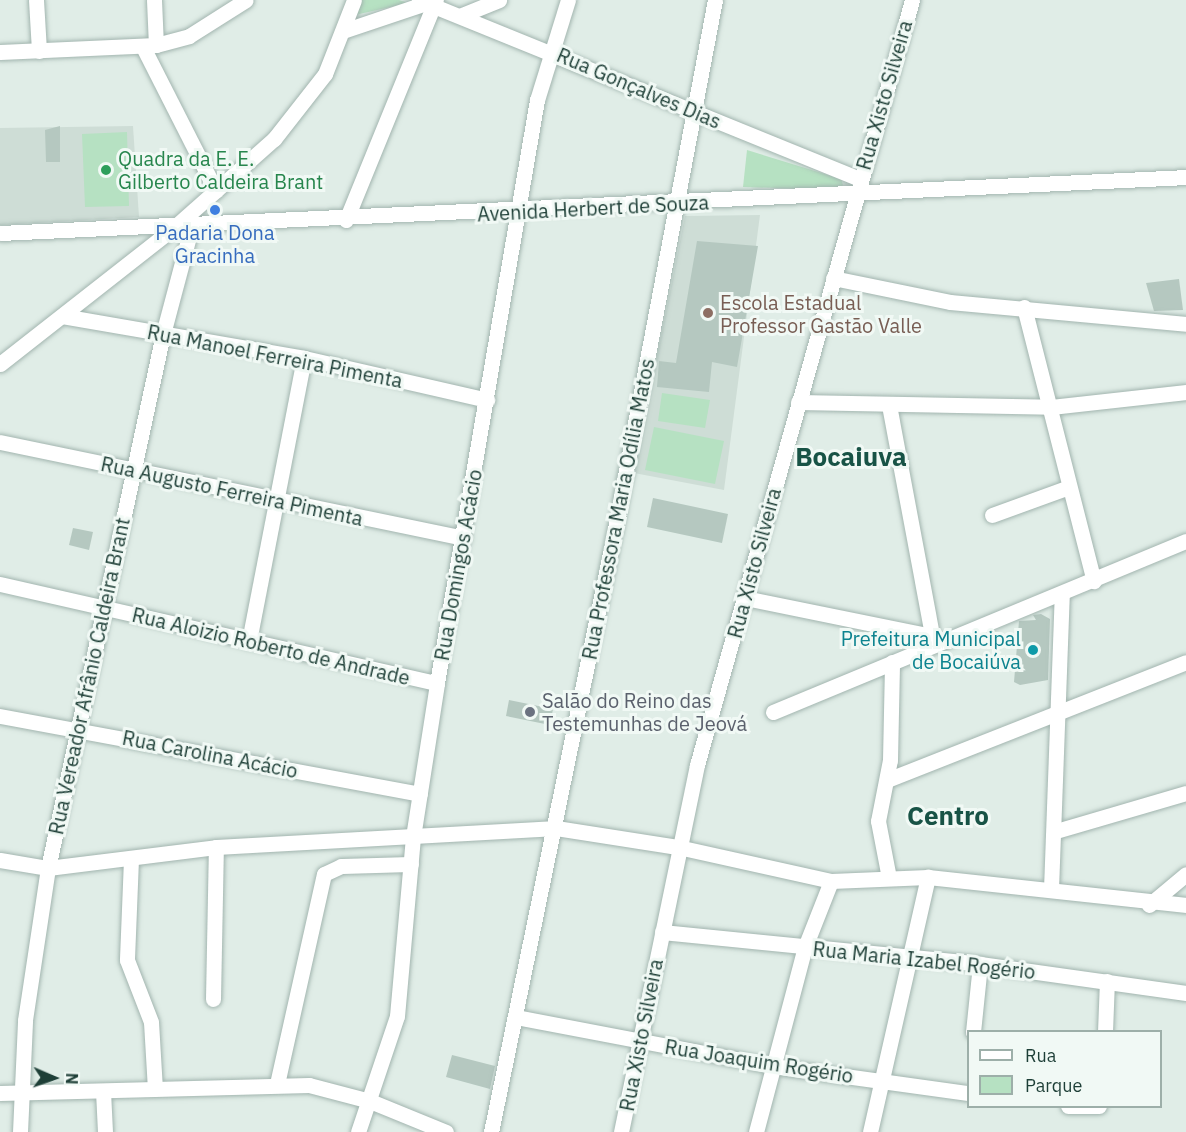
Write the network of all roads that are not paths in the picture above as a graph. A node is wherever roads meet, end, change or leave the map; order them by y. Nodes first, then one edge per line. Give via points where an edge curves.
1 (36, 0) edge
2 (154, 0) edge
3 (246, 0) edge
4 (354, 0) edge
5 (499, 0) edge
6 (568, 0) edge
7 (715, 0) edge
8 (912, 0) edge
9 (429, 2) edge
10 (462, 15) junction
11 (343, 31) junction
12 (149, 46) junction
13 (39, 51) junction
14 (549, 51) junction
15 (0, 52) edge
16 (694, 111) junction
17 (1186, 177) edge
18 (860, 179) junction
19 (216, 191) junction
20 (854, 195) junction
21 (678, 204) junction
22 (520, 211) junction
23 (346, 220) junction
24 (184, 225) junction
25 (0, 232) edge
26 (833, 279) junction
27 (1024, 308) junction
28 (62, 316) junction
29 (1186, 324) edge
30 (162, 334) junction
31 (304, 358) junction
32 (0, 364) edge
33 (1186, 392) edge
34 (487, 400) junction
35 (798, 402) junction
36 (889, 405) junction
37 (1051, 407) junction
38 (0, 441) edge
39 (132, 470) junction
40 (1070, 487) junction
41 (274, 500) junction
42 (992, 515) dead end
43 (463, 538) junction
44 (1186, 541) edge
45 (1094, 580) junction
46 (0, 584) edge
47 (1062, 595) junction
48 (745, 598) junction
49 (106, 610) junction
50 (933, 640) junction
51 (249, 641) junction
52 (892, 662) junction
53 (1186, 662) edge
54 (437, 683) junction
55 (1061, 710) junction
56 (773, 712) dead end
57 (0, 716) edge
58 (80, 730) junction
59 (887, 780) junction
60 (1186, 793) edge
61 (420, 794) junction
62 (556, 828) junction
63 (1056, 831) junction
64 (413, 837) junction
65 (216, 847) junction
66 (678, 847) junction
67 (131, 859) junction
68 (0, 860) edge
69 (411, 864) junction
70 (48, 868) junction
71 (1186, 874) edge
72 (928, 877) junction
73 (890, 878) junction
74 (831, 881) junction
75 (1051, 889) junction
76 (1149, 905) junction
77 (1186, 905) edge
78 (662, 932) junction
79 (805, 947) junction
80 (908, 958) junction
81 (980, 964) junction
82 (1107, 981) junction
83 (1186, 993) edge
84 (213, 999) dead end
85 (516, 1017) junction
86 (973, 1030) edge
87 (1105, 1030) edge
88 (639, 1041) junction
89 (773, 1066) junction
90 (881, 1081) junction
91 (277, 1084) junction
92 (967, 1088) edge
93 (155, 1089) junction
94 (103, 1091) junction
95 (0, 1093) edge
96 (20, 1093) junction
97 (370, 1101) junction
98 (20, 1132) edge
99 (105, 1132) edge
100 (358, 1132) edge
101 (446, 1132) edge
102 (491, 1132) edge
103 (621, 1132) edge
104 (756, 1132) edge
105 (870, 1132) edge

1 - 13 street
2 - 12 street
3 - 12 street via 189,36
4 - 11 street
5 - 10 street
6 - 14 street, Rua Domingos Acácio
7 - 16 street, Rua Professora Maria Odília Matos
8 - 18 street, Rua Xisto Silveira
9 - 10 street, Rua Gonçalves Dias
9 - 11 street
9 - 23 street
10 - 14 street, Rua Gonçalves Dias
11 - 19 street via 325,74 297,113
12 - 13 street
12 - 19 street
13 - 15 street
14 - 16 street, Rua Gonçalves Dias
14 - 22 street, Rua Domingos Acácio
16 - 18 street, Rua Gonçalves Dias
16 - 21 street, Rua Professora Maria Odília Matos
17 - 20 street, Avenida Herbert de Souza
18 - 20 street, Rua Xisto Silveira
19 - 24 street
20 - 21 street, Avenida Herbert de Souza
20 - 26 street, Rua Xisto Silveira
21 - 22 street, Avenida Herbert de Souza
21 - 62 street, Rua Professora Maria Odília Matos
22 - 23 street, Avenida Herbert de Souza
22 - 34 street, Rua Domingos Acácio
23 - 24 street, Avenida Herbert de Souza
24 - 25 street, Avenida Herbert de Souza
24 - 28 street
24 - 30 street, Rua Vereador Afrânio Caldeira Brant
26 - 27 street via 950,302
26 - 35 street, Rua Xisto Silveira
27 - 29 street
27 - 37 street
28 - 30 street, Rua Manoel Ferreira Pimenta
28 - 32 street
30 - 31 street, Rua Manoel Ferreira Pimenta
30 - 39 street, Rua Vereador Afrânio Caldeira Brant
31 - 34 street, Rua Manoel Ferreira Pimenta
31 - 41 street
33 - 37 street
34 - 43 street, Rua Domingos Acácio
35 - 36 street
35 - 48 street, Rua Xisto Silveira
36 - 37 street
36 - 50 street
37 - 40 street
38 - 39 street, Rua Augusto Ferreira Pimenta
39 - 41 street, Rua Augusto Ferreira Pimenta
39 - 49 street, Rua Vereador Afrânio Caldeira Brant
40 - 42 street
40 - 45 street
41 - 43 street, Rua Augusto Ferreira Pimenta
41 - 51 street
43 - 54 street, Rua Domingos Acácio
44 - 45 street
45 - 47 street
46 - 49 street, Rua Aloizio Roberto de Andrade
47 - 50 street
47 - 55 street
48 - 50 street
48 - 66 street, Rua Xisto Silveira
49 - 51 street, Rua Aloizio Roberto de Andrade
49 - 58 street, Rua Vereador Afrânio Caldeira Brant
50 - 52 street
51 - 54 street, Rua Aloizio Roberto de Andrade
52 - 56 street
52 - 59 street
53 - 55 street
54 - 61 street, Rua Domingos Acácio
55 - 59 street
55 - 63 street
57 - 58 street, Rua Carolina Acácio
58 - 61 street, Rua Carolina Acácio
58 - 70 street, Rua Vereador Afrânio Caldeira Brant
59 - 73 street via 878,821
60 - 63 street
61 - 64 street, Rua Domingos Acácio
62 - 64 street
62 - 66 street
62 - 85 street, Rua Professora Maria Odília Matos
63 - 75 street
64 - 65 street
64 - 69 street, Rua Domingos Acácio
65 - 67 street
65 - 84 street
66 - 74 street
66 - 78 street, Rua Xisto Silveira
67 - 70 street
67 - 93 street via 127,960 151,1022
68 - 70 street
69 - 91 street via 340,866 324,874
69 - 97 street, Rua Domingos Acácio via 398,1007
70 - 96 street, Rua Vereador Afrânio Caldeira Brant
71 - 76 street
72 - 73 street
72 - 75 street
72 - 80 street
73 - 74 street
74 - 79 street
75 - 76 street
76 - 77 street
78 - 79 street, Rua Maria Izabel Rogério
78 - 88 street, Rua Xisto Silveira
79 - 80 street, Rua Maria Izabel Rogério
79 - 89 street
80 - 81 street, Rua Maria Izabel Rogério
80 - 90 street
81 - 82 street, Rua Maria Izabel Rogério
81 - 86 street
82 - 83 street, Rua Maria Izabel Rogério
82 - 87 street
85 - 88 street, Rua Joaquim Rogério
85 - 102 street, Rua Professora Maria Odília Matos
88 - 89 street, Rua Joaquim Rogério
88 - 103 street, Rua Xisto Silveira
89 - 90 street, Rua Joaquim Rogério
89 - 104 street
90 - 92 street, Rua Joaquim Rogério
90 - 105 street
91 - 93 street
91 - 97 street via 309,1085
93 - 94 street
94 - 96 street
94 - 99 street
95 - 96 street
96 - 98 street, Rua Vereador Afrânio Caldeira Brant
97 - 100 street, Rua Domingos Acácio
97 - 101 street

